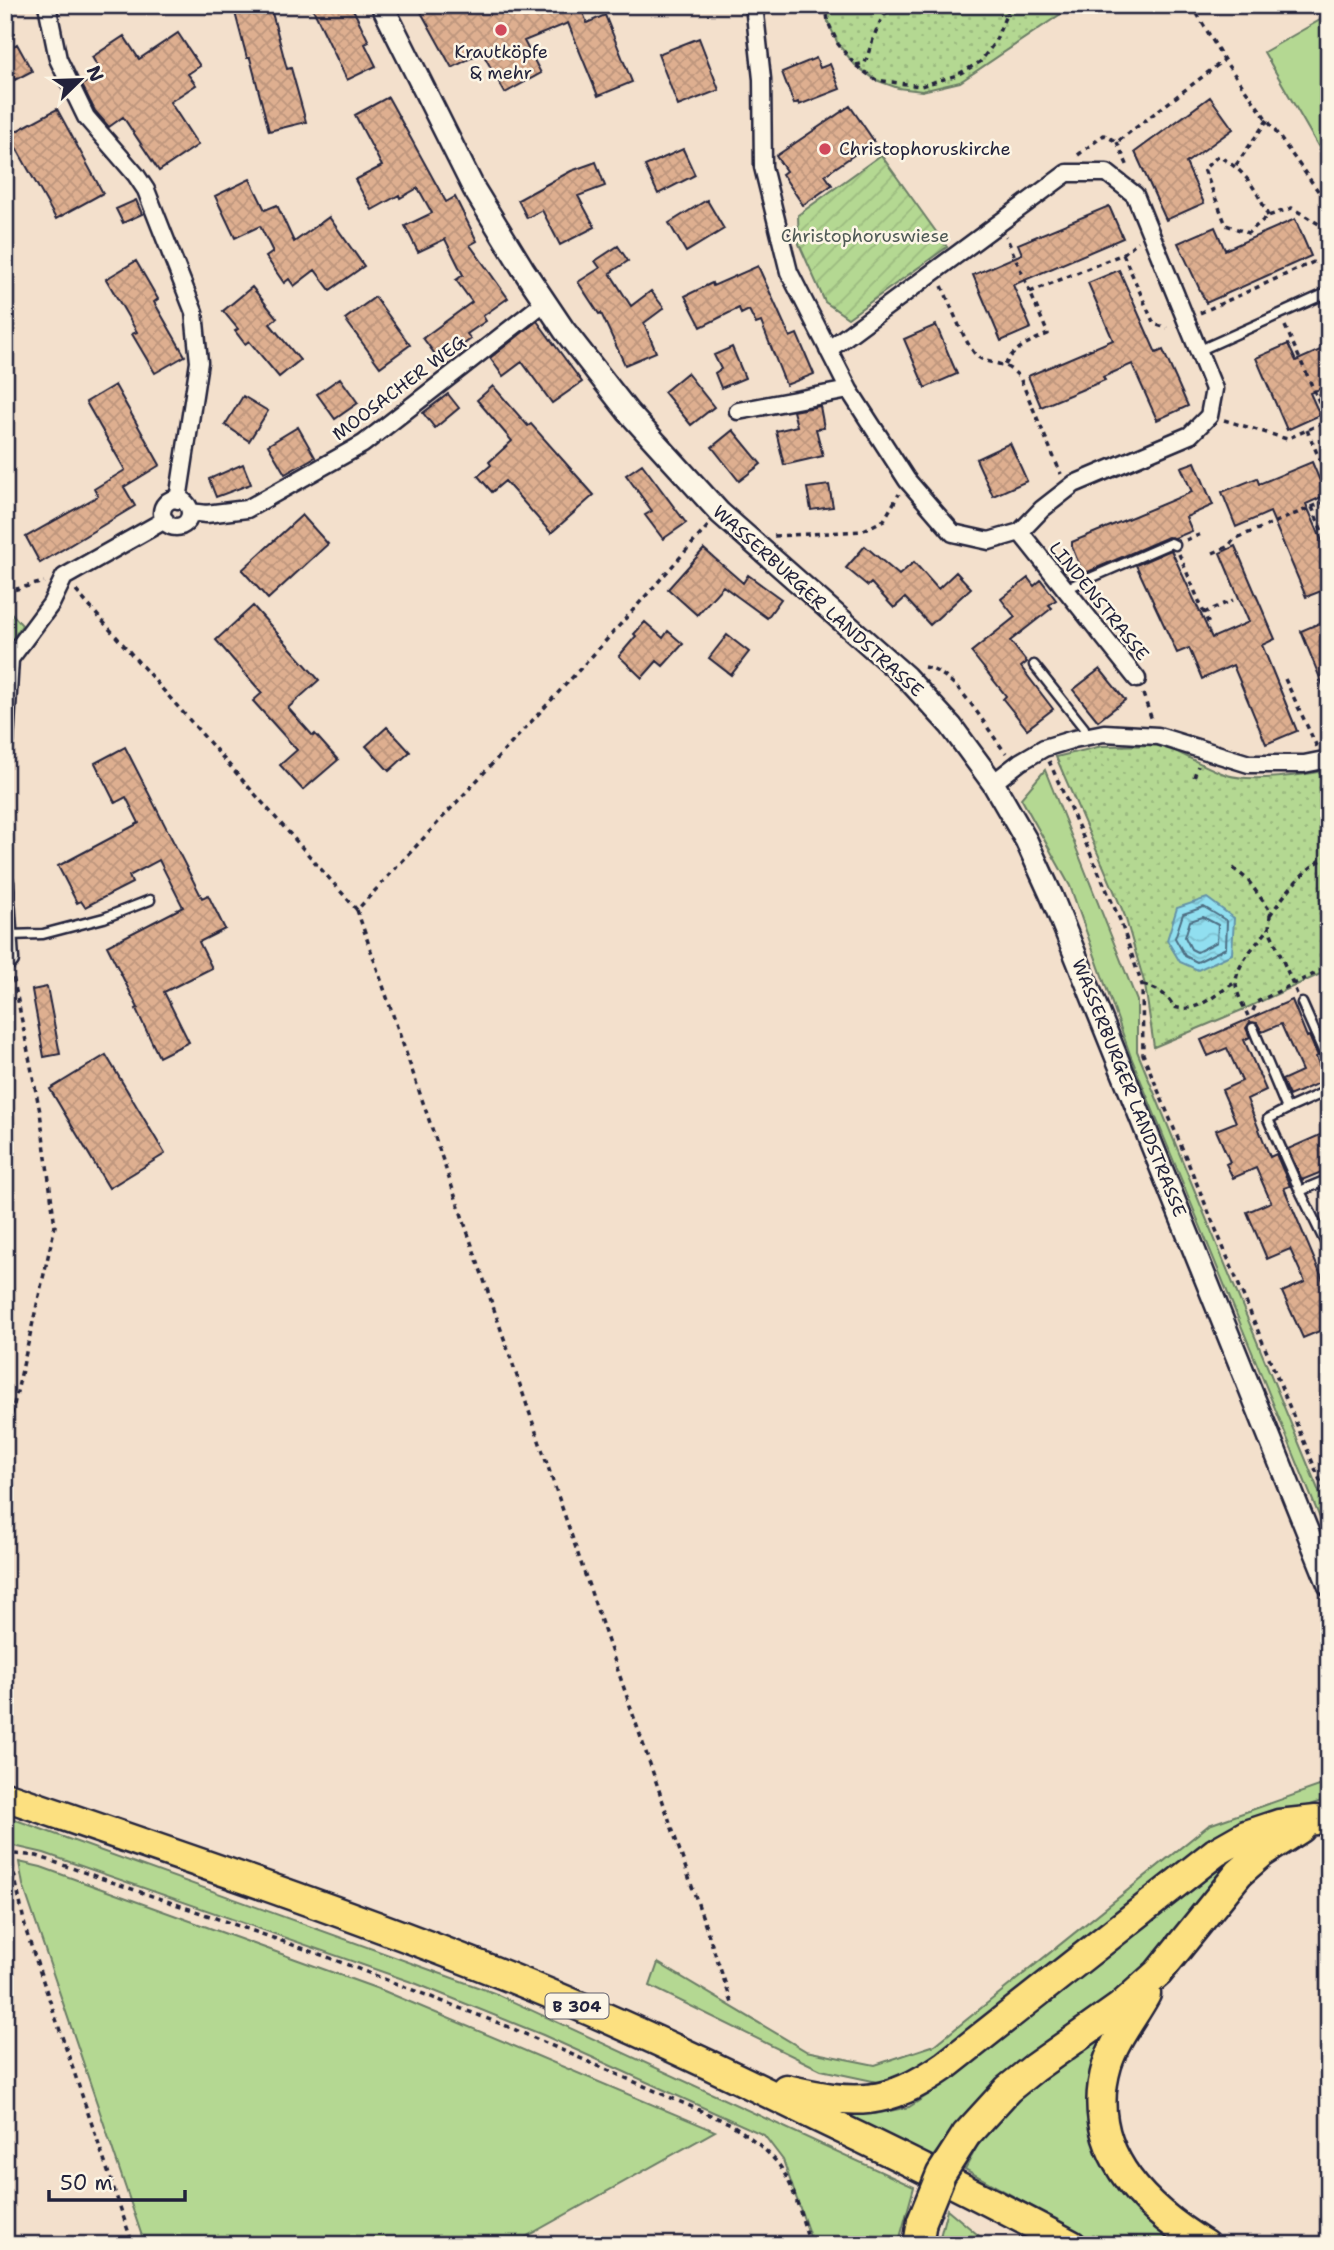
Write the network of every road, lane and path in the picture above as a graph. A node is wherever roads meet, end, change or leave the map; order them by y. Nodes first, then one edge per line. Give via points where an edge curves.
1 (47, 5) edge
2 (382, 5) edge
3 (754, 5) edge
4 (826, 5) edge
5 (893, 5) edge
6 (1010, 5) edge
7 (1192, 5) edge
8 (1224, 60) junction
9 (855, 65) junction
10 (1268, 119) junction
11 (1236, 165) junction
12 (1067, 173) junction
13 (1329, 206) edge
14 (1268, 216) junction
15 (1000, 223) junction
16 (1148, 227) junction
17 (1329, 238) edge
18 (1124, 254) junction
19 (1329, 255) edge
20 (935, 271) junction
21 (1030, 292) junction
22 (1329, 292) edge
23 (545, 302) junction
24 (1280, 314) junction
25 (1186, 320) junction
26 (1167, 328) dead end
27 (828, 351) junction
28 (1198, 351) junction
29 (1004, 365) junction
30 (849, 390) junction
31 (1329, 392) edge
32 (1317, 397) junction
33 (738, 411) dead end
34 (1209, 416) junction
35 (1307, 430) junction
36 (907, 480) junction
37 (1329, 481) edge
38 (1068, 488) junction
39 (177, 500) junction
40 (1329, 500) edge
41 (1312, 507) junction
42 (190, 512) junction
43 (720, 513) junction
44 (164, 520) junction
45 (1020, 532) junction
46 (1204, 533) dead end
47 (1175, 545) junction
48 (1329, 548) edge
49 (759, 549) junction
50 (1213, 553) dead end
51 (64, 577) junction
52 (1065, 589) junction
53 (5, 592) edge
54 (1233, 600) dead end
55 (1204, 612) junction
56 (1210, 627) dead end
57 (917, 666) dead end
58 (1034, 666) dead end
59 (1137, 679) joint
60 (1286, 680) dead end
61 (1158, 736) junction
62 (1086, 737) junction
63 (5, 742) edge
64 (1044, 748) junction
65 (1326, 760) edge
66 (1020, 762) junction
67 (993, 783) junction
68 (1329, 856) edge
69 (1233, 868) dead end
70 (5, 882) edge
71 (150, 900) dead end
72 (358, 910) junction
73 (1270, 915) junction
74 (1269, 929) junction
75 (8, 935) junction
76 (10, 960) joint
77 (1329, 967) edge
78 (1236, 982) junction
79 (1293, 984) junction
80 (1142, 985) junction
81 (1301, 1003) dead end
82 (1253, 1028) dead end
83 (1328, 1060) edge
84 (1329, 1090) edge
85 (1287, 1109) junction
86 (1329, 1178) edge
87 (1300, 1191) junction
88 (1329, 1250) edge
89 (5, 1444) edge
90 (1329, 1502) edge
91 (1329, 1585) edge
92 (5, 1796) edge
93 (1323, 1817) edge
94 (8, 1853) edge
95 (1158, 1973) junction
96 (733, 2006) dead end
97 (734, 2076) junction
98 (920, 2233) edge
99 (133, 2245) edge
100 (810, 2245) edge
101 (1072, 2245) edge
102 (1205, 2245) edge

1 - 39 street via 58,59 86,117 146,190 194,312 199,362
2 - 23 street, WASSERBURGER LANDSTRASSE via 474,189
3 - 27 street via 762,79 763,167 789,272
4 - 9 path via 838,44
5 - 9 path via 876,31 865,63
6 - 9 path via 995,42 980,62 957,75 921,86 876,80
7 - 8 path
8 - 10 path
8 - 12 path via 1118,142 1104,135 1068,163
10 - 11 path
10 - 13 path
11 - 14 path via 1258,192
11 - 14 path via 1218,156 1204,169 1226,225 1248,233
12 - 15 street
12 - 16 street via 1107,173 1135,195
14 - 17 path via 1292,208 1327,229
15 - 20 street
15 - 21 path
16 - 18 path
16 - 25 street
18 - 21 path
18 - 26 path via 1154,324
19 - 25 path
20 - 27 street
20 - 29 path via 970,347 979,358
21 - 29 path via 1048,334 1016,349
22 - 24 lane
23 - 42 street, MOOSACHER WEG via 363,444 247,509
23 - 43 street, WASSERBURGER LANDSTRASSE via 628,412
24 - 28 lane
24 - 32 path
25 - 28 street
27 - 30 street
28 - 34 street via 1214,389
29 - 38 path via 1020,378
30 - 33 street
30 - 36 street
31 - 32 path
32 - 35 path via 1327,421
34 - 35 path via 1287,439
34 - 38 street via 1190,435
35 - 37 path
36 - 45 street via 953,533 989,541
36 - 49 path via 884,520 862,531 768,536
38 - 45 street
39 - 42 street
39 - 44 street via 165,505
40 - 41 path
41 - 48 path
41 - 50 path via 1234,539
42 - 44 street via 183,525 173,527
43 - 49 street, WASSERBURGER LANDSTRASSE
43 - 72 path
44 - 51 street
45 - 52 street, LINDENSTRASSE
46 - 47 path
47 - 52 lane
47 - 55 path
49 - 67 street, WASSERBURGER LANDSTRASSE via 906,677 951,726
51 - 53 path
51 - 63 street via 51,604 10,659
51 - 72 path
52 - 59 street, LINDENSTRASSE
54 - 55 path
55 - 56 path
57 - 66 path via 935,669 957,687 1005,752
58 - 62 lane via 1084,728
59 - 61 path, LINDENSTRASSE
60 - 65 path
61 - 62 street via 1104,733
61 - 65 street via 1249,764
62 - 64 street
64 - 66 street
64 - 80 path via 1120,920
66 - 67 street
67 - 91 street, WASSERBURGER LANDSTRASSE via 1052,897
68 - 73 path via 1290,887
69 - 73 path via 1255,889
70 - 75 street
71 - 75 lane via 43,934
72 - 96 path
73 - 74 path
74 - 78 path via 1250,952
74 - 79 path
75 - 76 street
76 - 89 path via 40,1112 55,1226
77 - 79 path
78 - 79 path via 1250,1019 1257,1002
78 - 80 path via 1184,1010 1157,989
80 - 90 path via 1143,1054
81 - 83 lane
82 - 85 lane
84 - 85 lane
85 - 87 lane via 1268,1118
86 - 87 lane
87 - 88 lane
92 - 97 highway, B 304 via 272,1888 510,1978
93 - 95 highway via 1269,1848 1239,1873
93 - 97 highway via 1279,1824 1216,1852 946,2065 903,2091 867,2101 838,2100
94 - 99 path via 26,1931
94 - 100 path via 37,1856 323,1955 509,2027 731,2124 775,2160 790,2186
95 - 98 highway, bridge via 1120,2007 1008,2089 966,2135 941,2174
95 - 102 highway via 1107,2065 1104,2126 1128,2180 1160,2214
97 - 101 highway, B 304

